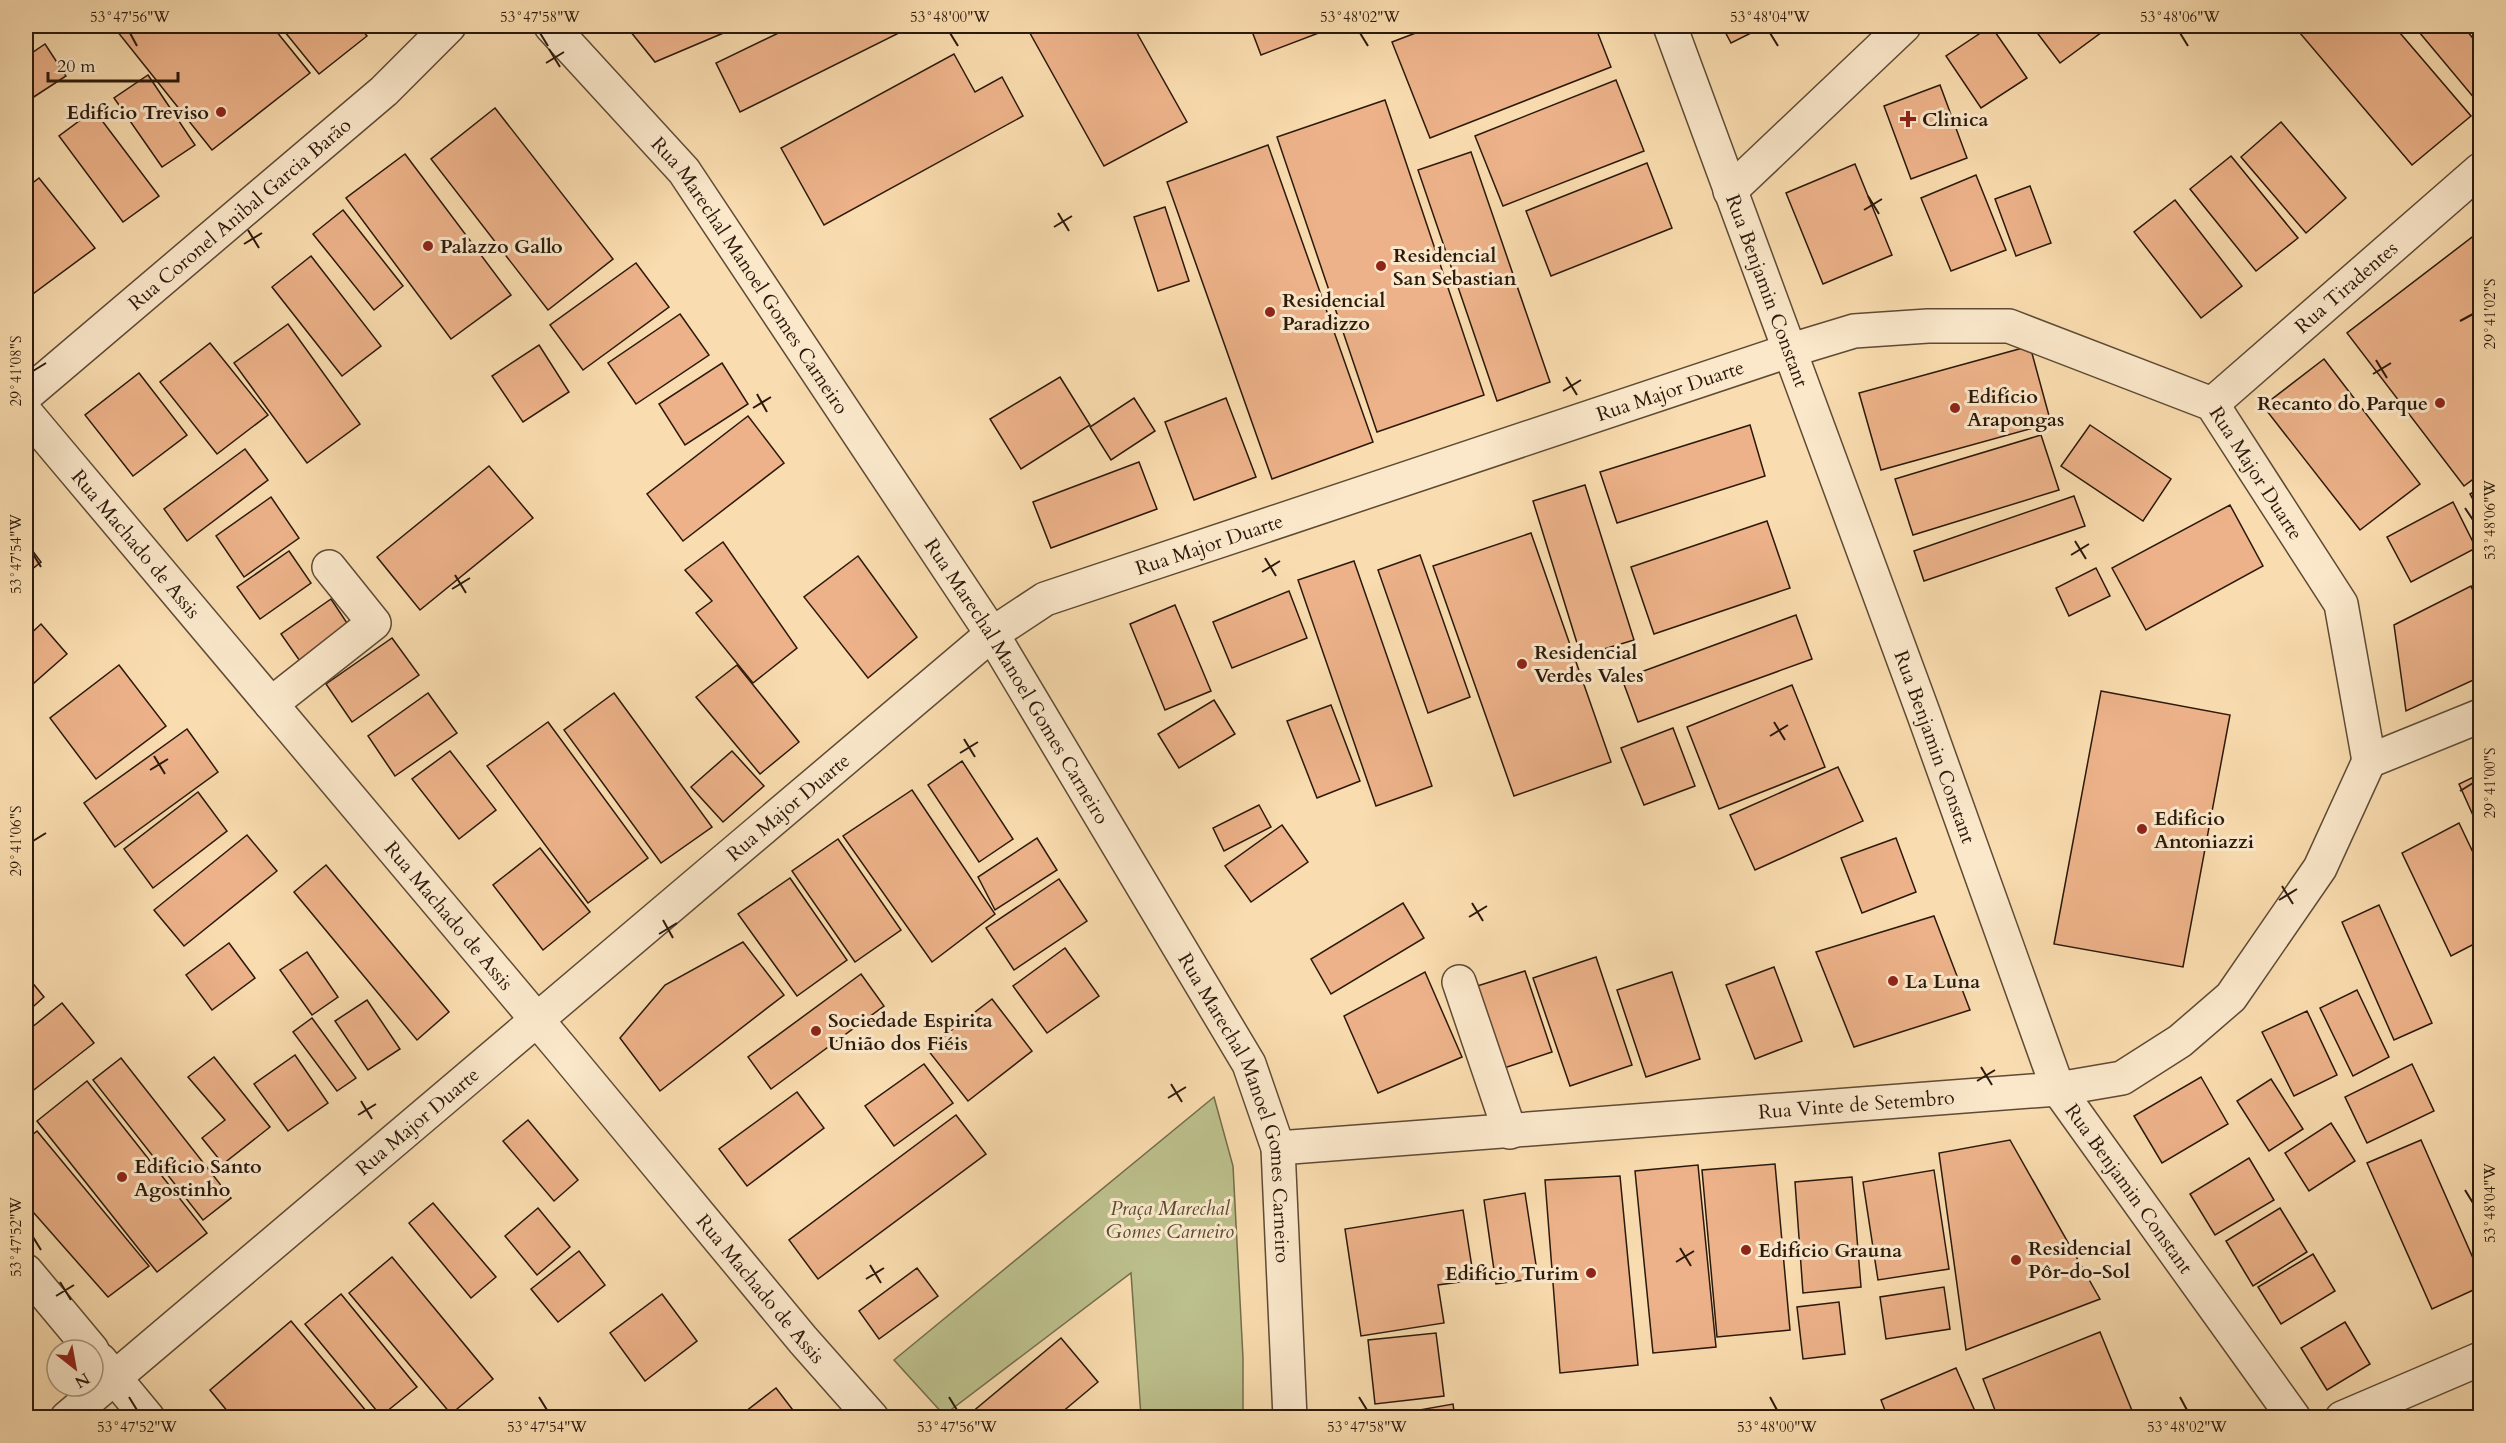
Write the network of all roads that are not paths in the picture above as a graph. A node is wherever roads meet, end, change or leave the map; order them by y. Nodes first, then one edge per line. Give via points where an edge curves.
1 (449, 26) edge
2 (551, 26) edge
3 (1670, 26) edge
4 (1904, 26) edge
5 (2481, 170) edge
6 (1730, 191) junction
7 (1788, 351) junction
8 (26, 395) edge
9 (2212, 404) junction
10 (26, 413) edge
11 (329, 567) dead end
12 (992, 634) junction
13 (271, 704) junction
14 (2481, 716) edge
15 (2369, 761) junction
16 (1459, 981) dead end
17 (536, 1019) junction
18 (2058, 1089) junction
19 (1510, 1132) junction
20 (1278, 1148) junction
21 (26, 1271) edge
22 (81, 1338) edge
23 (2481, 1359) edge
24 (105, 1366) edge
25 (114, 1377) junction
26 (67, 1418) edge
27 (148, 1418) edge
28 (872, 1418) edge
29 (1290, 1418) edge
30 (2294, 1418) edge
31 (2342, 1418) edge

1 - 8 street, Rua Coronel Anibal Garcia Barão via 384,91
2 - 12 street, Rua Marechal Manoel Gomes Carneiro via 684,171
3 - 6 street, Rua Benjamin Constant
4 - 6 street
5 - 9 street, Rua Tiradentes
6 - 7 street, Rua Benjamin Constant
7 - 9 street, Rua Major Duarte via 1854,331 2008,326
7 - 12 street, Rua Major Duarte via 1045,599
7 - 18 street, Rua Benjamin Constant
9 - 15 street, Rua Major Duarte via 2341,604
10 - 13 street, Rua Machado de Assis
11 - 13 street via 374,623
12 - 17 street, Rua Major Duarte
12 - 20 street, Rua Marechal Manoel Gomes Carneiro via 1249,1064
13 - 17 street, Rua Machado de Assis
14 - 15 street
15 - 18 street, Rua Vinte de Setembro via 2320,868 2231,997 2181,1041 2122,1078
16 - 19 street
17 - 25 street, Rua Major Duarte
17 - 28 street, Rua Machado de Assis
18 - 19 street, Rua Vinte de Setembro
18 - 30 street, Rua Benjamin Constant
19 - 20 street, Rua Vinte de Setembro
20 - 29 street, Rua Marechal Manoel Gomes Carneiro
21 - 22 street
23 - 31 street
24 - 25 street
25 - 26 street, Rua Major Duarte
25 - 27 street

